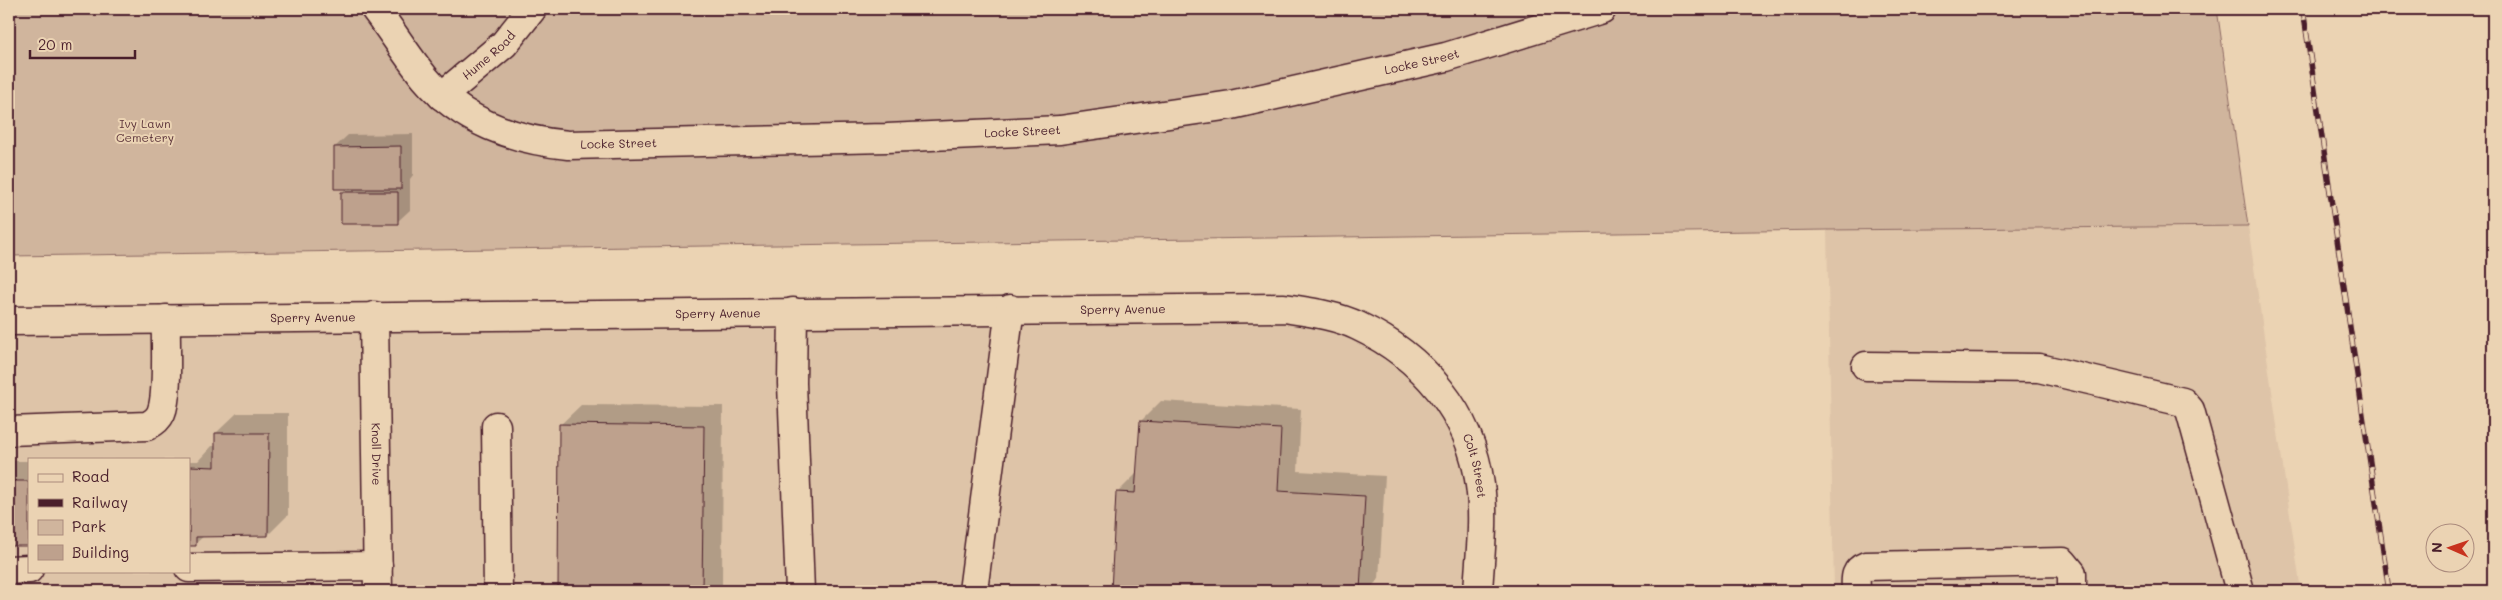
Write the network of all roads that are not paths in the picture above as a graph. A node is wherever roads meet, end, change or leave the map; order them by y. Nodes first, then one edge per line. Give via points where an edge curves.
1 (376, 9) edge
2 (532, 9) edge
3 (1602, 9) edge
4 (442, 96) junction
5 (1010, 309) junction
6 (793, 312) junction
7 (374, 316) junction
8 (166, 319) junction
9 (9, 321) edge
10 (1413, 361) joint
11 (1866, 366) dead end
12 (496, 426) dead end
13 (9, 431) edge
14 (190, 568) edge
15 (9, 570) edge
16 (28, 570) edge
17 (378, 579) edge
18 (498, 591) edge
19 (800, 591) edge
20 (974, 591) edge
21 (1478, 591) edge
22 (1856, 591) edge
23 (2072, 591) edge
24 (2240, 591) edge

1 - 4 street, Locke Street via 426,80
2 - 4 street, Hume Road via 504,44
3 - 4 street, Locke Street via 1446,57 1241,103 1060,130 887,138 568,145 522,138 501,131 460,110
5 - 6 street, Sperry Avenue
5 - 10 street, Sperry Avenue via 1284,308 1321,314 1357,325
5 - 20 street
6 - 7 street, Sperry Avenue
6 - 19 street via 792,383
7 - 8 street, Sperry Avenue
7 - 17 street, Knoll Drive
8 - 9 street, Sperry Avenue
8 - 13 street via 164,399 162,413 156,422 147,426
10 - 21 street, Colt Street via 1455,410 1476,467 1482,512
11 - 24 street via 2038,368 2183,402 2190,410
12 - 18 street
14 - 17 street
15 - 16 street
22 - 23 street via 1855,575 1866,566 2063,562 2072,574

